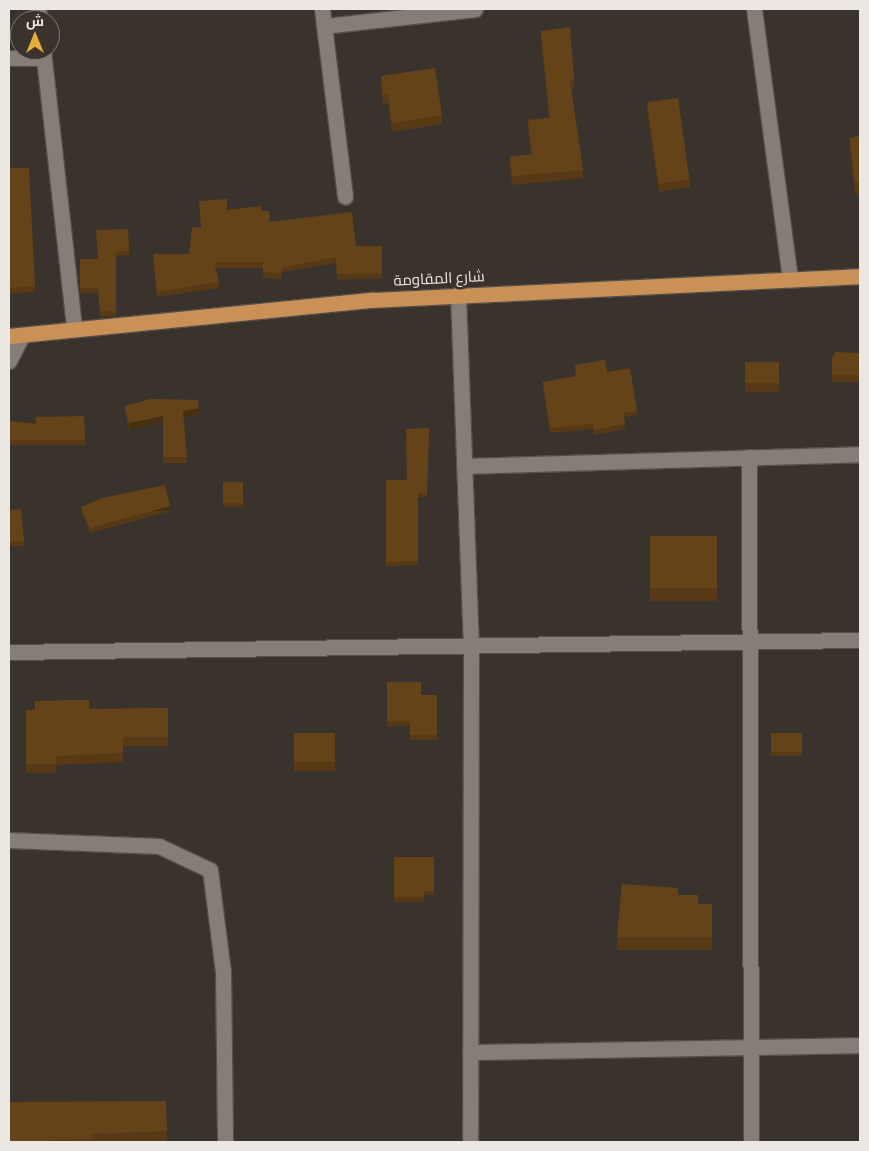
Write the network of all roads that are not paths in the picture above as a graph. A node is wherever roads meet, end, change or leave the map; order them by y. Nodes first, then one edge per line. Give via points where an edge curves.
1 (322, 9) edge
2 (475, 9) edge
3 (754, 9) edge
4 (324, 26) junction
5 (44, 60) edge
6 (345, 197) dead end
7 (860, 276) edge
8 (790, 280) junction
9 (458, 294) junction
10 (74, 328) junction
11 (16, 336) edge
12 (9, 362) edge
13 (860, 454) edge
14 (749, 457) junction
15 (464, 466) junction
16 (860, 640) edge
17 (752, 642) junction
18 (471, 646) junction
19 (9, 652) edge
20 (9, 840) edge
21 (860, 1045) edge
22 (752, 1047) junction
23 (470, 1052) junction
24 (225, 1142) edge
25 (470, 1142) edge
26 (752, 1142) edge

1 - 4 street
2 - 4 street
3 - 8 street
4 - 6 street
5 - 10 street
7 - 8 highway, شارع المقاومة
8 - 9 highway, شارع المقاومة
9 - 10 highway, شارع المقاومة
9 - 15 street
10 - 11 highway, شارع المقاومة
11 - 12 street
13 - 14 street
14 - 15 street
14 - 17 street
15 - 18 street
16 - 17 street
17 - 18 street
17 - 22 street
18 - 19 street
18 - 23 street
20 - 24 street via 160,846 210,870 223,971
21 - 22 street
22 - 23 street
22 - 26 street
23 - 25 street

